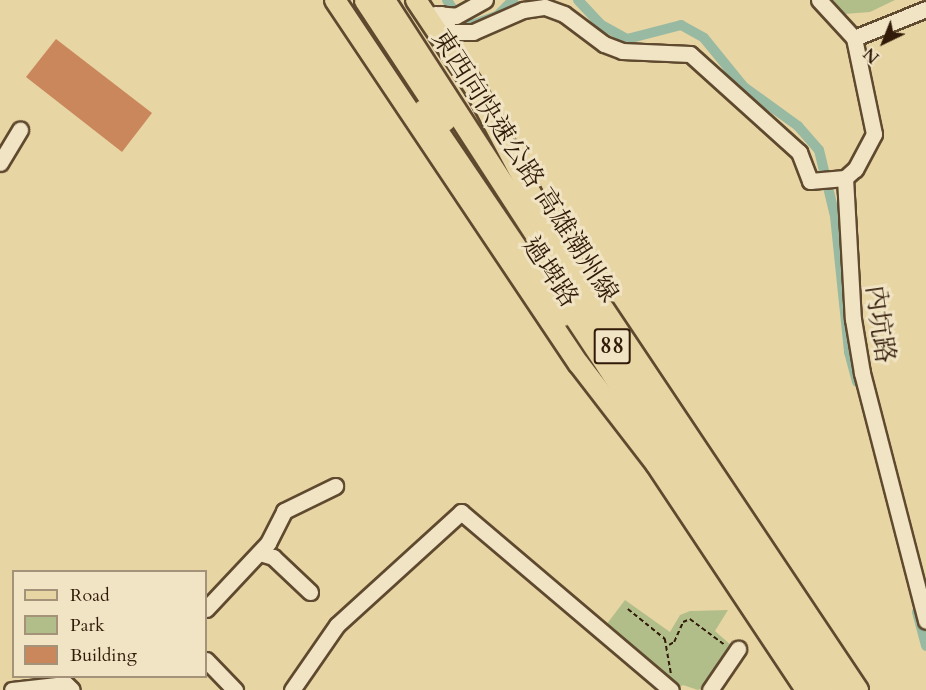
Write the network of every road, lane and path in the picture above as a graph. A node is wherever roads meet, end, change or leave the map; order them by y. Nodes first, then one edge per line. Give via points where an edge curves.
1 (335, 0) edge
2 (349, 0) edge
3 (365, 0) edge
4 (384, 0) edge
5 (402, 0) edge
6 (485, 0) edge
7 (819, 0) edge
8 (428, 9) edge
9 (926, 9) edge
10 (854, 38) junction
11 (20, 130) dead end
12 (0, 163) edge
13 (845, 178) junction
14 (536, 235) junction
15 (666, 457) junction
16 (335, 486) dead end
17 (260, 553) junction
18 (310, 592) dead end
19 (207, 608) edge
20 (628, 609) dead end
21 (926, 621) edge
22 (668, 645) junction
23 (736, 651) joint
24 (207, 661) edge
25 (669, 689) edge
26 (12, 690) edge
27 (72, 690) edge
28 (235, 690) edge
29 (292, 690) edge
30 (710, 690) edge
31 (806, 690) edge
32 (821, 690) edge
33 (842, 690) edge
34 (858, 690) edge

1 - 31 main road, 過埤路 via 579,364 656,464
2 - 15 highway via 516,249
3 - 15 highway, 東西向快速公路 高雄潮州線 / 88
4 - 14 highway, 東西向快速公路 高雄潮州線 / 88
5 - 14 highway via 512,184
6 - 8 street via 456,16
7 - 10 street
8 - 13 street via 450,32 472,32 523,10 545,7 622,51 690,54 799,152 810,181
8 - 34 main road, 過埤路 via 549,227
9 - 10 street
10 - 13 street via 874,134 855,169
11 - 12 street
13 - 21 street, 內坑路 via 853,320 862,373
14 - 33 highway, 東西向快速公路 高雄潮州線 / 88
15 - 32 highway, 東西向快速公路 高雄潮州線 / 88
16 - 17 street via 284,511
17 - 18 street via 273,557
17 - 19 street
20 - 22 path
22 - 23 path via 674,642 683,622 690,620
22 - 25 path via 672,681
23 - 30 street
24 - 28 street
25 - 29 street via 461,512 337,625
26 - 27 street via 66,684

